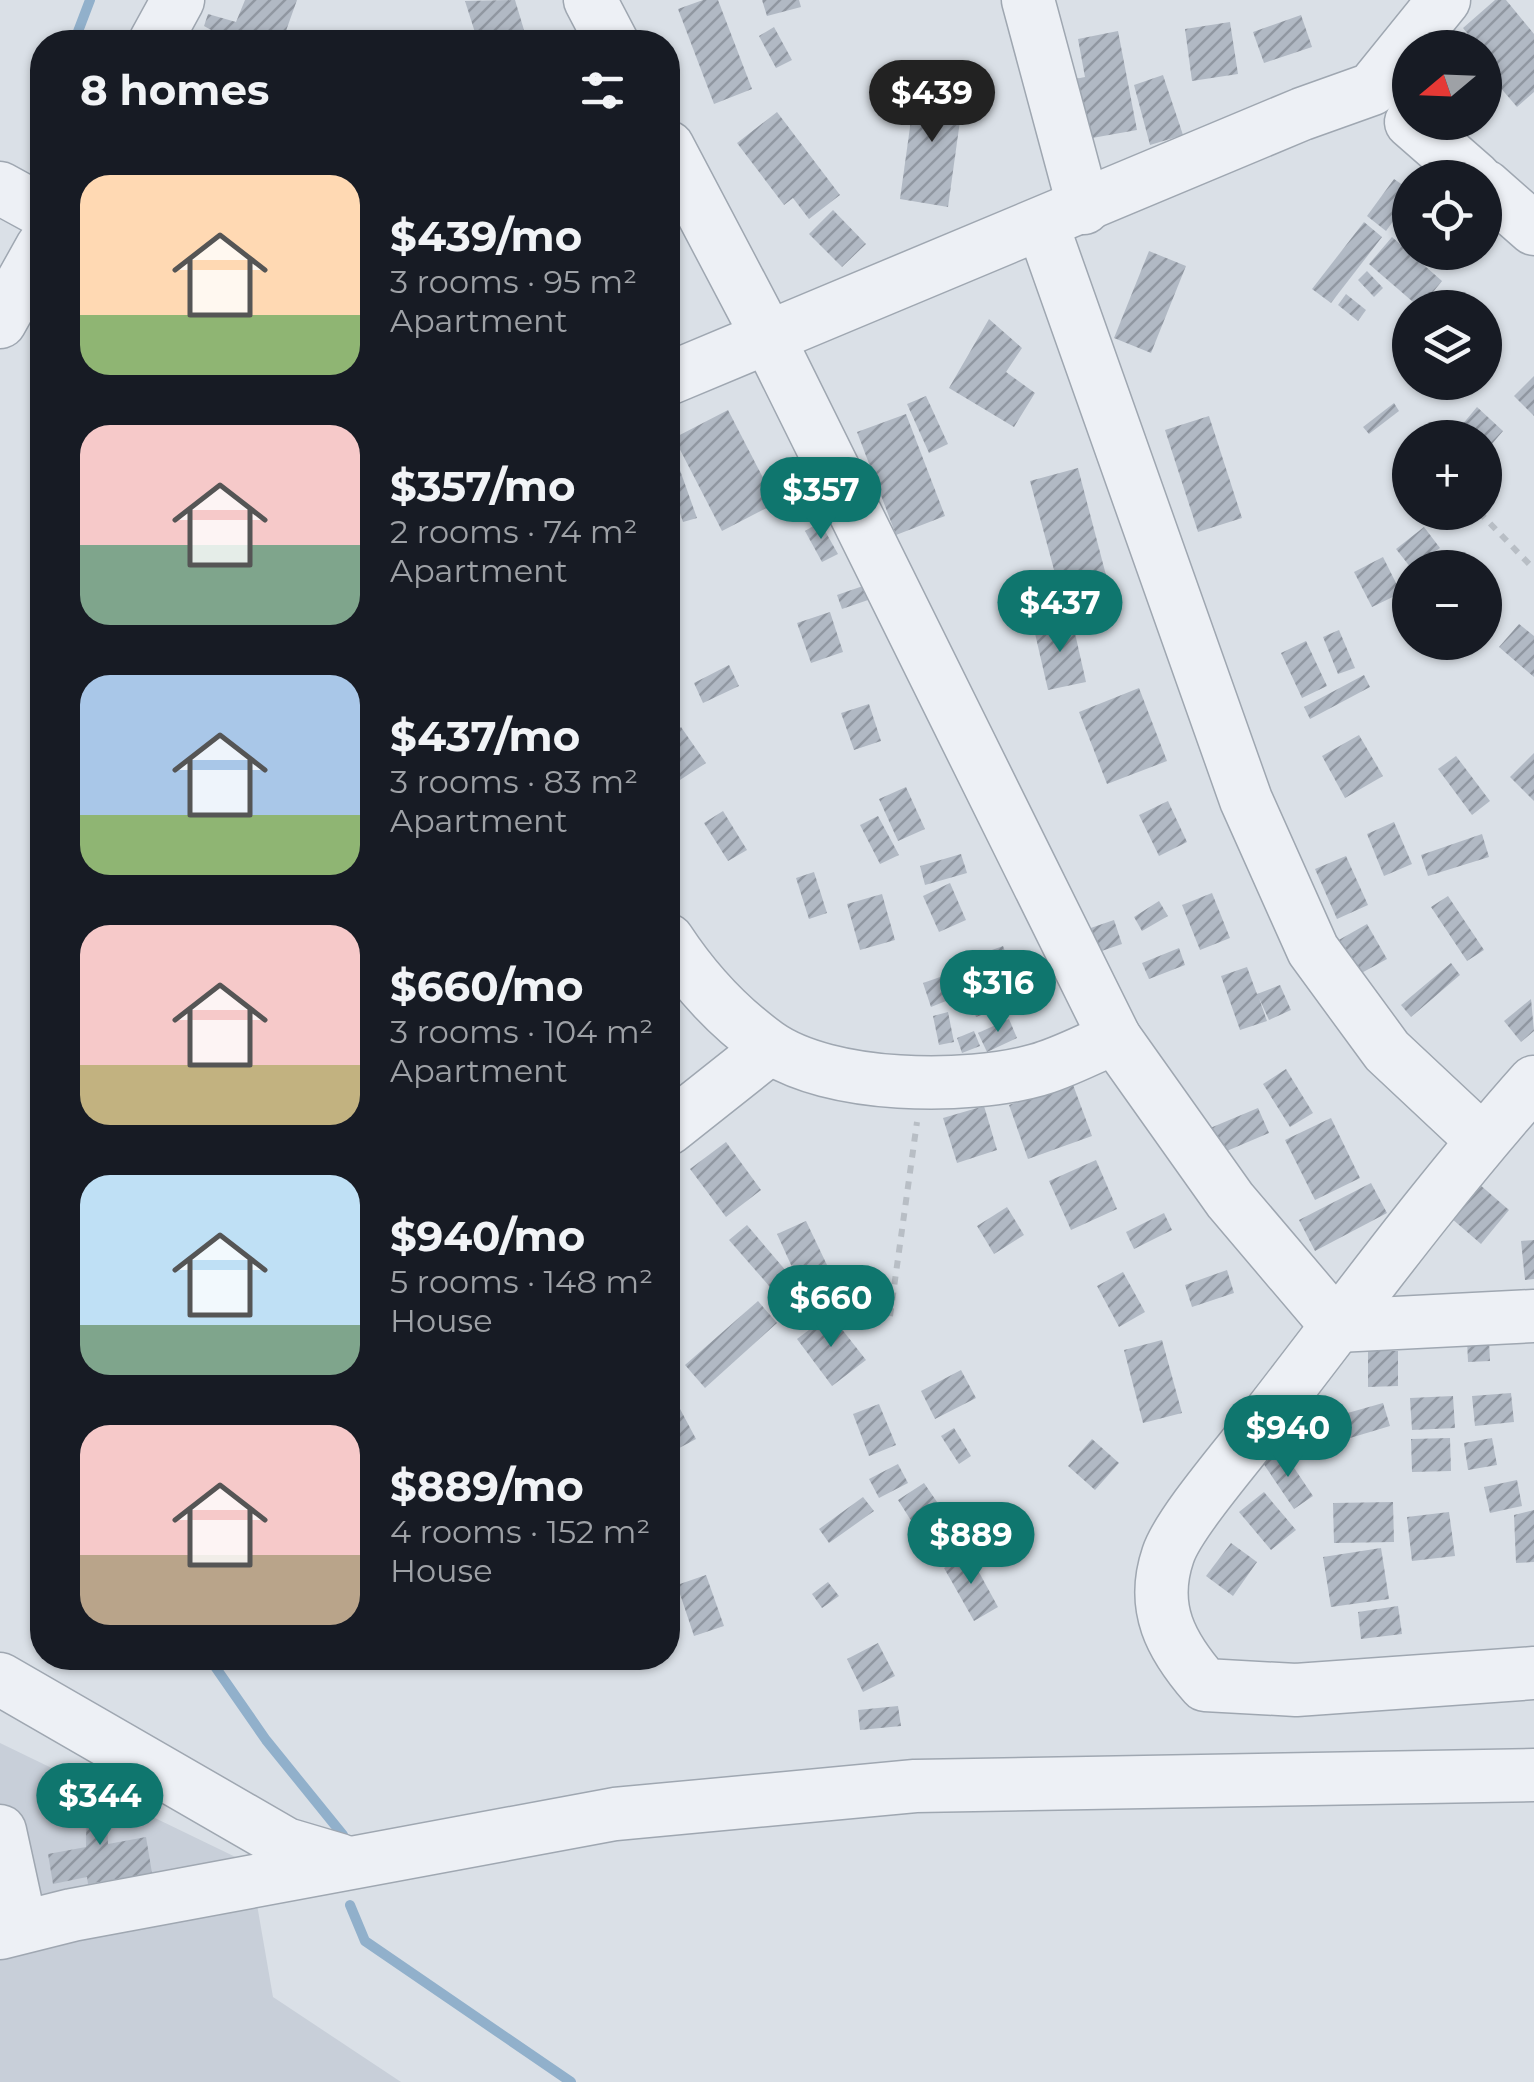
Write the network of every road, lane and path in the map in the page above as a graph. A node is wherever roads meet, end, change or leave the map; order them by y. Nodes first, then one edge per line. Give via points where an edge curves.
1 (178, 0) edge
2 (590, 0) edge
3 (1028, 0) edge
4 (1444, 0) edge
5 (162, 30) edge
6 (606, 30) edge
7 (1432, 30) edge
8 (1392, 111) edge
9 (1431, 140) edge
10 (1454, 160) edge
11 (680, 170) edge
12 (0, 188) edge
13 (1502, 201) edge
14 (30, 205) edge
15 (1063, 216) junction
16 (1534, 229) edge
17 (30, 268) edge
18 (0, 322) edge
19 (769, 339) junction
20 (680, 374) edge
21 (1496, 530) edge
22 (1534, 569) edge
23 (680, 958) edge
24 (1115, 1038) junction
25 (770, 1048) junction
26 (1534, 1082) edge
27 (922, 1086) junction
28 (680, 1119) edge
29 (1482, 1140) junction
30 (890, 1316) dead end
31 (1534, 1316) edge
32 (1337, 1326) junction
33 (1534, 1672) edge
34 (0, 1679) edge
35 (1534, 1774) edge
36 (1, 1839) edge
37 (351, 1861) junction
38 (11, 1930) edge

1 - 5 street
2 - 6 street
3 - 15 street
4 - 7 street
8 - 15 street via 1302,114
9 - 10 street
11 - 19 street
12 - 14 street
13 - 16 street
15 - 19 street
15 - 29 street via 1246,800 1313,950 1387,1051
17 - 18 street
19 - 20 street
19 - 24 street
21 - 22 path
23 - 25 street via 697,984
24 - 27 street via 1036,1070
24 - 32 street via 1230,1200
25 - 27 street via 831,1071
25 - 28 street
26 - 29 street
27 - 30 path
29 - 32 street
31 - 32 street
32 - 33 street via 1168,1552 1159,1598 1176,1651 1205,1685 1234,1689
34 - 37 street via 286,1844
35 - 37 street via 914,1786 615,1814
36 - 38 street
37 - 38 street

